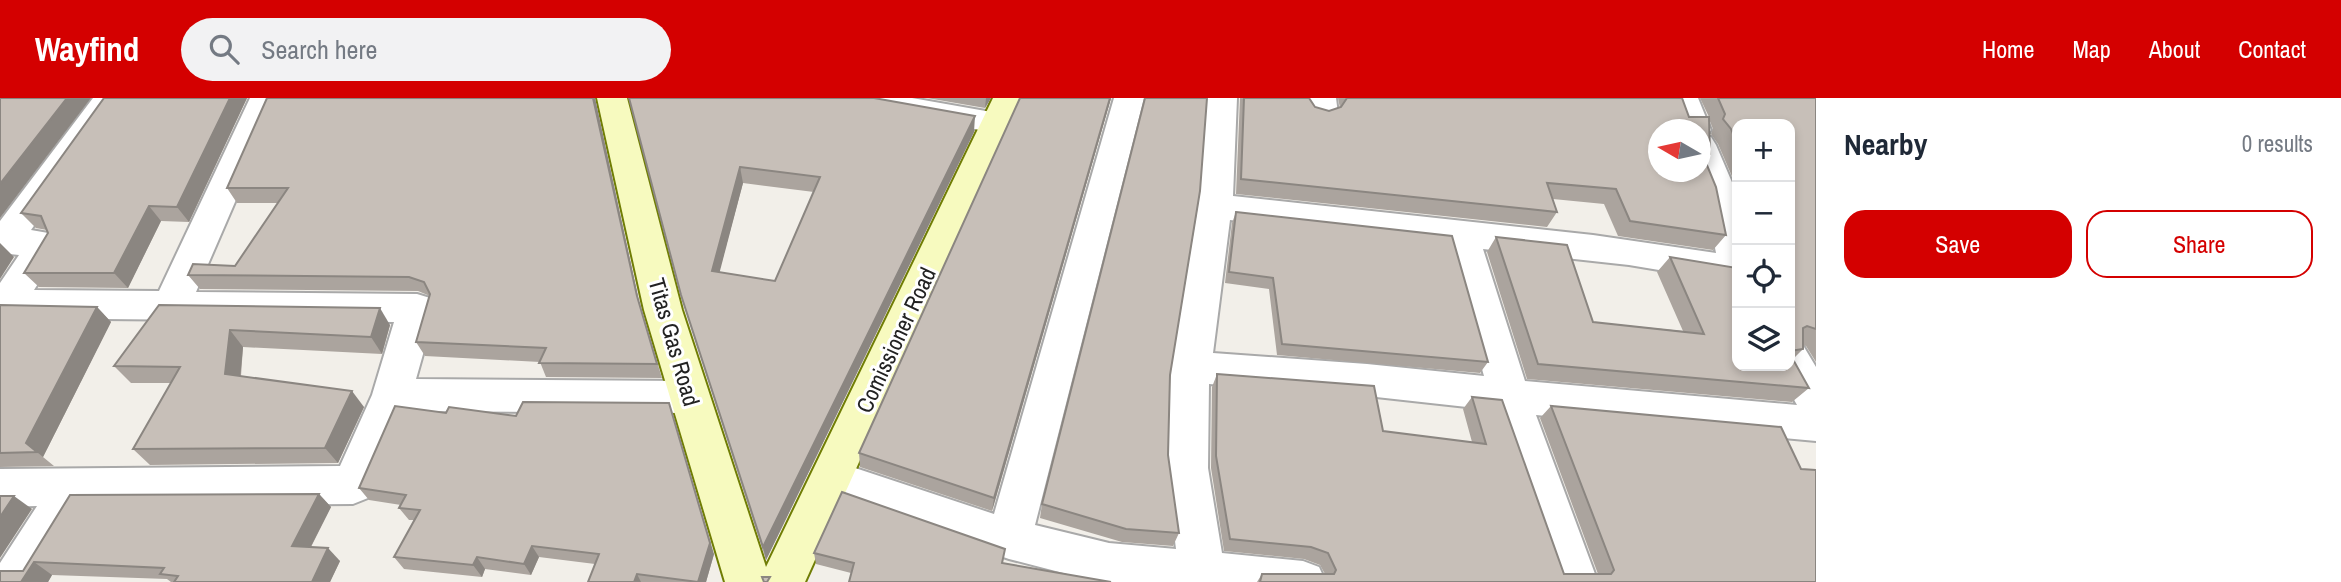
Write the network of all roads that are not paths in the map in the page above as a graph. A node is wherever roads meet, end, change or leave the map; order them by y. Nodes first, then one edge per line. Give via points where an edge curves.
1 (109, 98) edge
2 (265, 98) edge
3 (612, 98) edge
4 (856, 98) edge
5 (1129, 98) edge
6 (1222, 98) edge
7 (1683, 98) edge
8 (1003, 111) edge
9 (1691, 119) edge
10 (1711, 172) edge
11 (40, 196) junction
12 (0, 199) edge
13 (1215, 206) junction
14 (1461, 234) junction
15 (1732, 245) edge
16 (1732, 268) edge
17 (3, 304) edge
18 (171, 305) junction
19 (1795, 366) edge
20 (1192, 368) junction
21 (1508, 393) junction
22 (392, 395) junction
23 (688, 397) junction
24 (1816, 402) edge
25 (1816, 424) edge
26 (831, 479) junction
27 (0, 488) edge
28 (73, 488) junction
29 (1009, 540) junction
30 (1203, 576) edge
31 (14, 582) edge
32 (748, 582) edge
33 (782, 582) edge
34 (1303, 582) edge
35 (1576, 582) edge

1 - 11 street
2 - 18 street
3 - 23 street, Titas Gas Road
4 - 8 street
5 - 29 street
6 - 13 street
7 - 9 street
8 - 26 street, Comissioner Road
10 - 15 street
11 - 12 street
11 - 17 street via 6,242 41,243 42,249
13 - 14 street
13 - 20 street
14 - 16 street
14 - 21 street
17 - 18 street
18 - 22 street via 417,308
19 - 24 street
20 - 21 street
20 - 30 street via 1187,468
21 - 25 street
21 - 35 street
22 - 23 street
22 - 28 street via 353,485
23 - 32 street, Titas Gas Road
26 - 29 street
26 - 33 street, Comissioner Road
27 - 28 street
28 - 31 street
29 - 30 street via 1109,564
30 - 34 street

